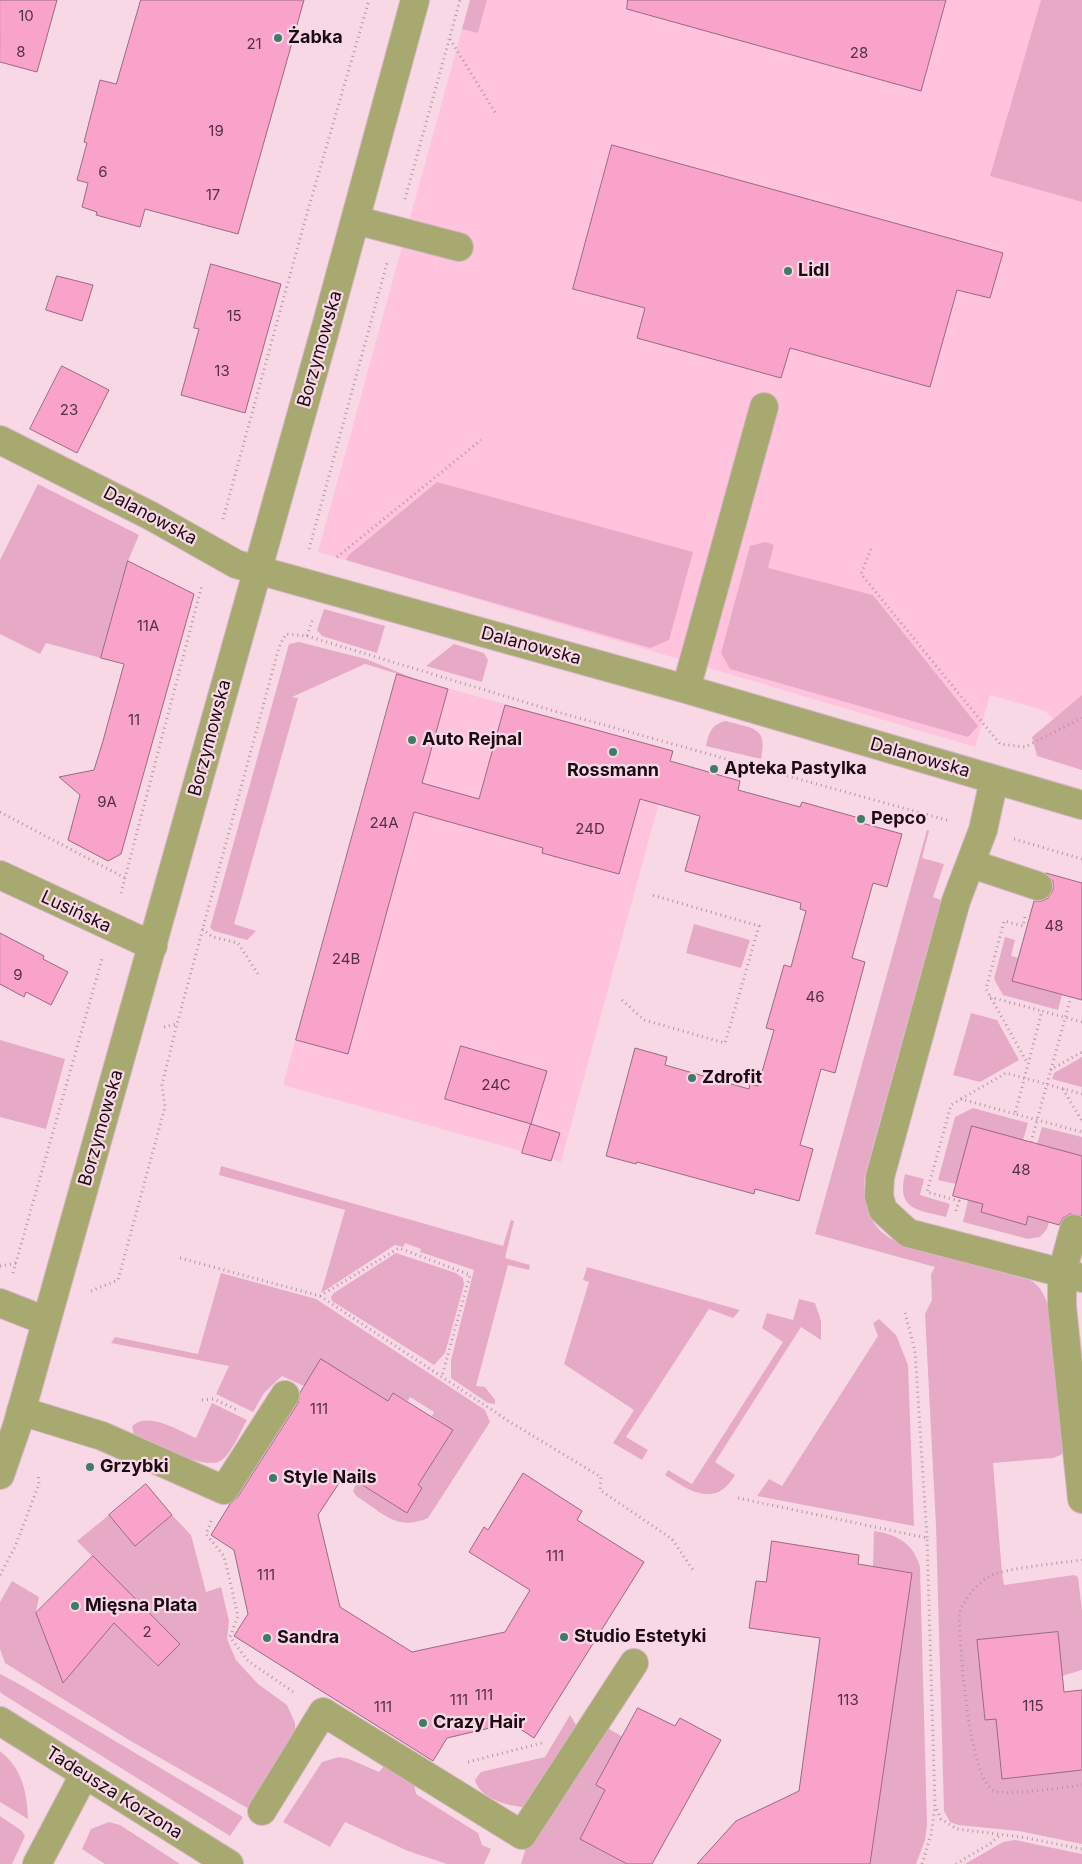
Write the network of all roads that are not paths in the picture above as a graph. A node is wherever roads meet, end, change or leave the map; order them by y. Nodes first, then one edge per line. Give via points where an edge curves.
1 (415, 0) edge
2 (356, 220) junction
3 (459, 247) dead end
4 (764, 406) dead end
5 (0, 440) edge
6 (257, 570) junction
7 (686, 690) junction
8 (994, 780) junction
9 (1082, 805) edge
10 (972, 864) junction
11 (0, 876) edge
12 (1038, 886) dead end
13 (153, 946) junction
14 (1074, 1229) dead end
15 (1072, 1275) edge
16 (1, 1303) edge
17 (46, 1321) junction
18 (285, 1395) dead end
19 (34, 1415) junction
20 (0, 1475) edge
21 (1082, 1499) edge
22 (634, 1663) dead end
23 (0, 1721) edge
24 (84, 1776) junction
25 (262, 1811) dead end
26 (38, 1864) edge
27 (229, 1864) edge

1 - 2 street, Borzymowska
2 - 3 street
2 - 6 street, Borzymowska
4 - 7 street
5 - 6 street, Dalanowska via 151,516 236,564
6 - 7 street, Dalanowska via 325,577
6 - 13 street, Borzymowska
7 - 8 street, Dalanowska
8 - 9 street, Dalanowska
8 - 10 street
10 - 12 street
10 - 15 street via 956,901 880,1177 879,1196 883,1210 908,1233
11 - 13 street, Lusińska
13 - 17 street, Borzymowska
14 - 15 street
15 - 21 street via 1062,1306
16 - 17 street
17 - 19 street, Borzymowska
18 - 19 street via 224,1490 102,1436
19 - 20 street, Borzymowska
22 - 25 street via 522,1835 323,1712
23 - 24 street, Tadeusza Korzona
24 - 26 street
24 - 27 street, Tadeusza Korzona

